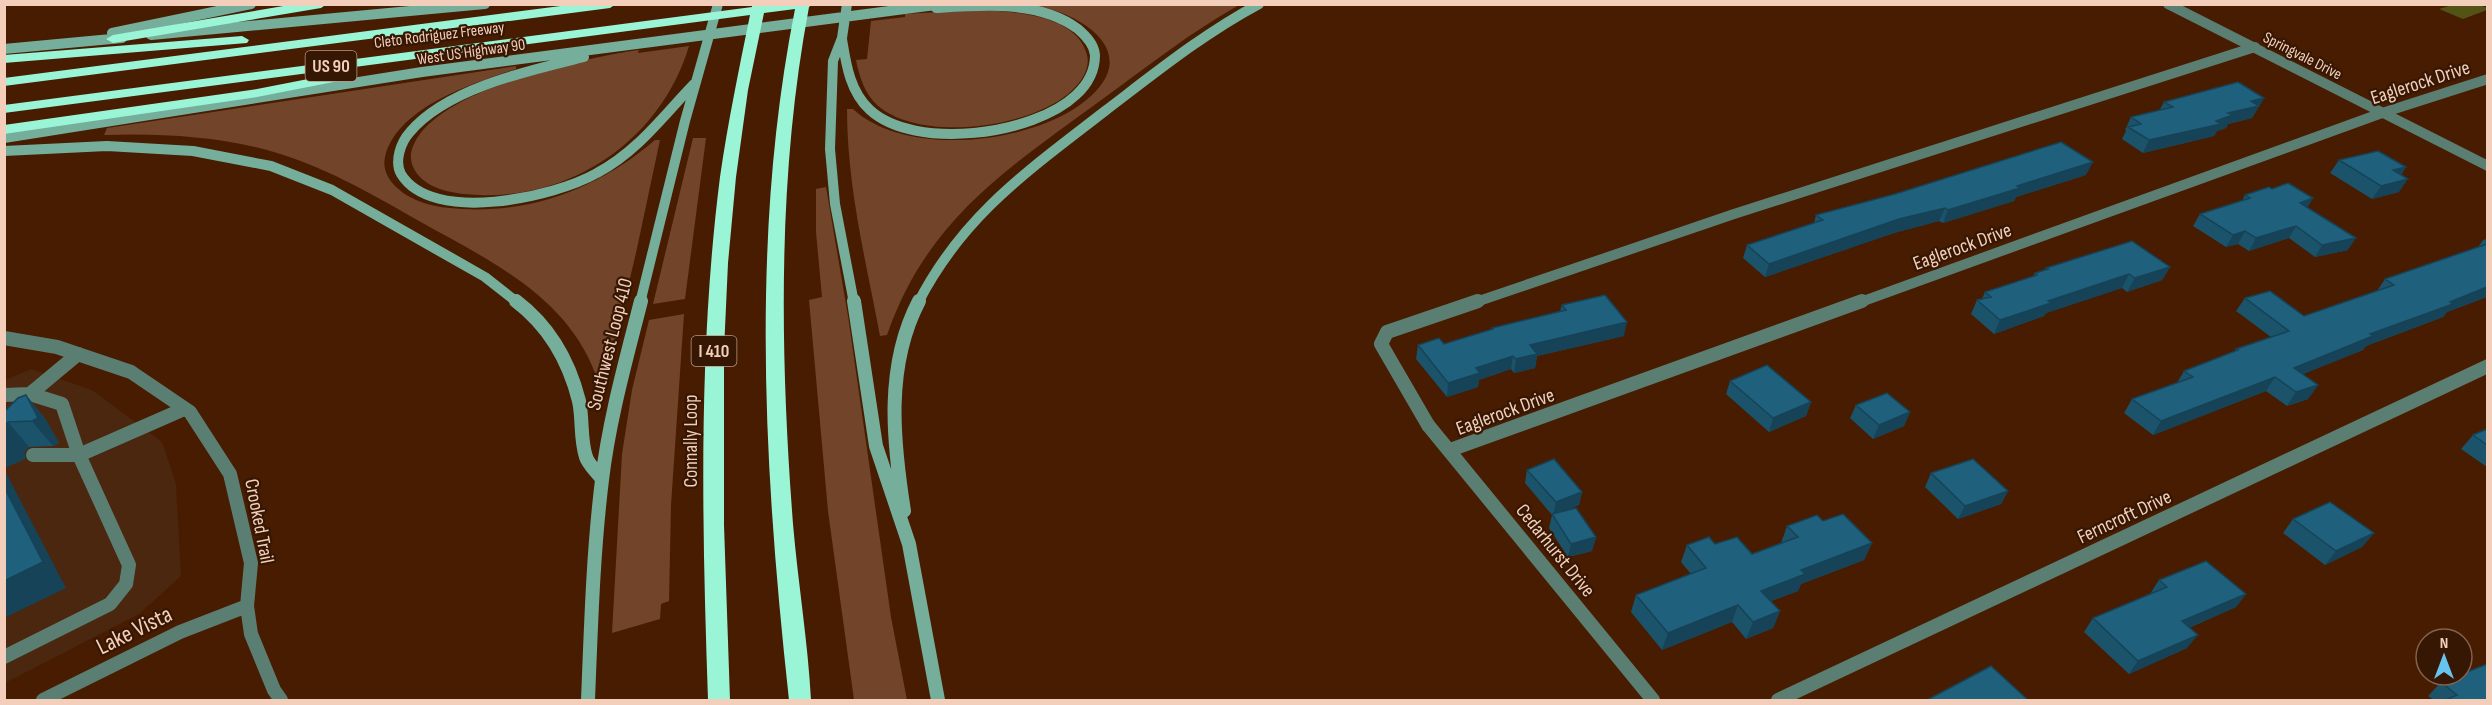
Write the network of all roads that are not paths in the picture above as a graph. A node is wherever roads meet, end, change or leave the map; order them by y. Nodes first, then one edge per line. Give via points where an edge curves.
1 (251, 4) edge
2 (321, 4) edge
3 (485, 4) edge
4 (597, 4) edge
5 (610, 4) edge
6 (718, 4) edge
7 (759, 4) edge
8 (805, 4) edge
9 (847, 4) edge
10 (943, 4) edge
11 (1259, 4) edge
12 (2168, 4) edge
13 (918, 8) junction
14 (422, 28) junction
15 (842, 38) junction
16 (52, 43) junction
17 (629, 46) junction
18 (2254, 47) junction
19 (4, 49) edge
20 (4, 57) edge
21 (2487, 79) edge
22 (4, 82) edge
23 (694, 83) junction
24 (4, 109) edge
25 (2382, 113) junction
26 (4, 130) edge
27 (4, 138) edge
28 (4, 151) edge
29 (2487, 166) edge
30 (4, 338) edge
31 (78, 354) junction
32 (2487, 366) edge
33 (30, 394) junction
34 (4, 395) edge
35 (184, 409) junction
36 (1450, 450) junction
37 (33, 455) dead end
38 (79, 455) junction
39 (602, 479) junction
40 (909, 544) junction
41 (247, 606) junction
42 (4, 657) edge
43 (43, 700) edge
44 (281, 700) edge
45 (588, 700) edge
46 (719, 700) edge
47 (800, 700) edge
48 (938, 700) edge
49 (1653, 700) edge
50 (1778, 700) edge

1 - 16 main road
2 - 20 highway
3 - 16 main road
4 - 26 highway via 481,42 350,75 257,93
5 - 14 highway, Cleto Rodriguez Freeway / US 90
6 - 23 main road, Southwest Loop 410
7 - 46 highway, Connally Loop / I 410 via 730,156 716,292 712,474
8 - 24 highway, Cleto Rodriguez Freeway / US 90
8 - 47 highway via 783,140 775,271 778,440
9 - 15 main road
10 - 13 main road, West US Highway 90
11 - 40 main road via 1201,40 1022,174 976,216 945,254 915,312 896,385 896,451
12 - 18 street, Springvale Drive
13 - 15 main road via 1005,7 1053,16 1091,43 1096,61 1093,75 1067,103 1035,120 981,132 931,132 895,123 867,107 853,86
13 - 17 main road, West US Highway 90
14 - 20 highway
14 - 22 highway, Cleto Rodriguez Freeway / US 90
15 - 40 main road via 833,61 831,105 835,204 876,447
16 - 19 main road
17 - 23 main road via 519,75 437,110 412,130 401,146 398,159 404,178 419,192 457,201 509,201 555,191 595,174 627,154
17 - 27 main road, West US Highway 90 via 422,72
18 - 25 street, Springvale Drive
18 - 36 street, Cedarhurst Drive via 1734,214 1387,332 1381,344 1428,425
21 - 25 street, Eaglerock Drive
23 - 39 main road, Southwest Loop 410 via 619,384
25 - 29 street, Springvale Drive
25 - 36 street, Eaglerock Drive
28 - 39 main road via 107,146 193,151 271,166 332,190 485,277 534,315 565,362 579,402 586,458
30 - 31 street, Crooked Trail
31 - 33 street
31 - 35 street, Crooked Trail via 131,372
32 - 50 street, Ferncroft Drive
33 - 34 street
33 - 38 street via 43,403 62,404
35 - 38 street
35 - 41 street, Crooked Trail via 190,412 230,474 251,563
36 - 49 street, Cedarhurst Drive
37 - 38 street
38 - 42 street via 129,565 126,584 110,604
39 - 45 main road, Southwest Loop 410
40 - 48 main road
41 - 43 street, Lake Vista via 180,632
41 - 44 street, Crooked Trail via 251,634

